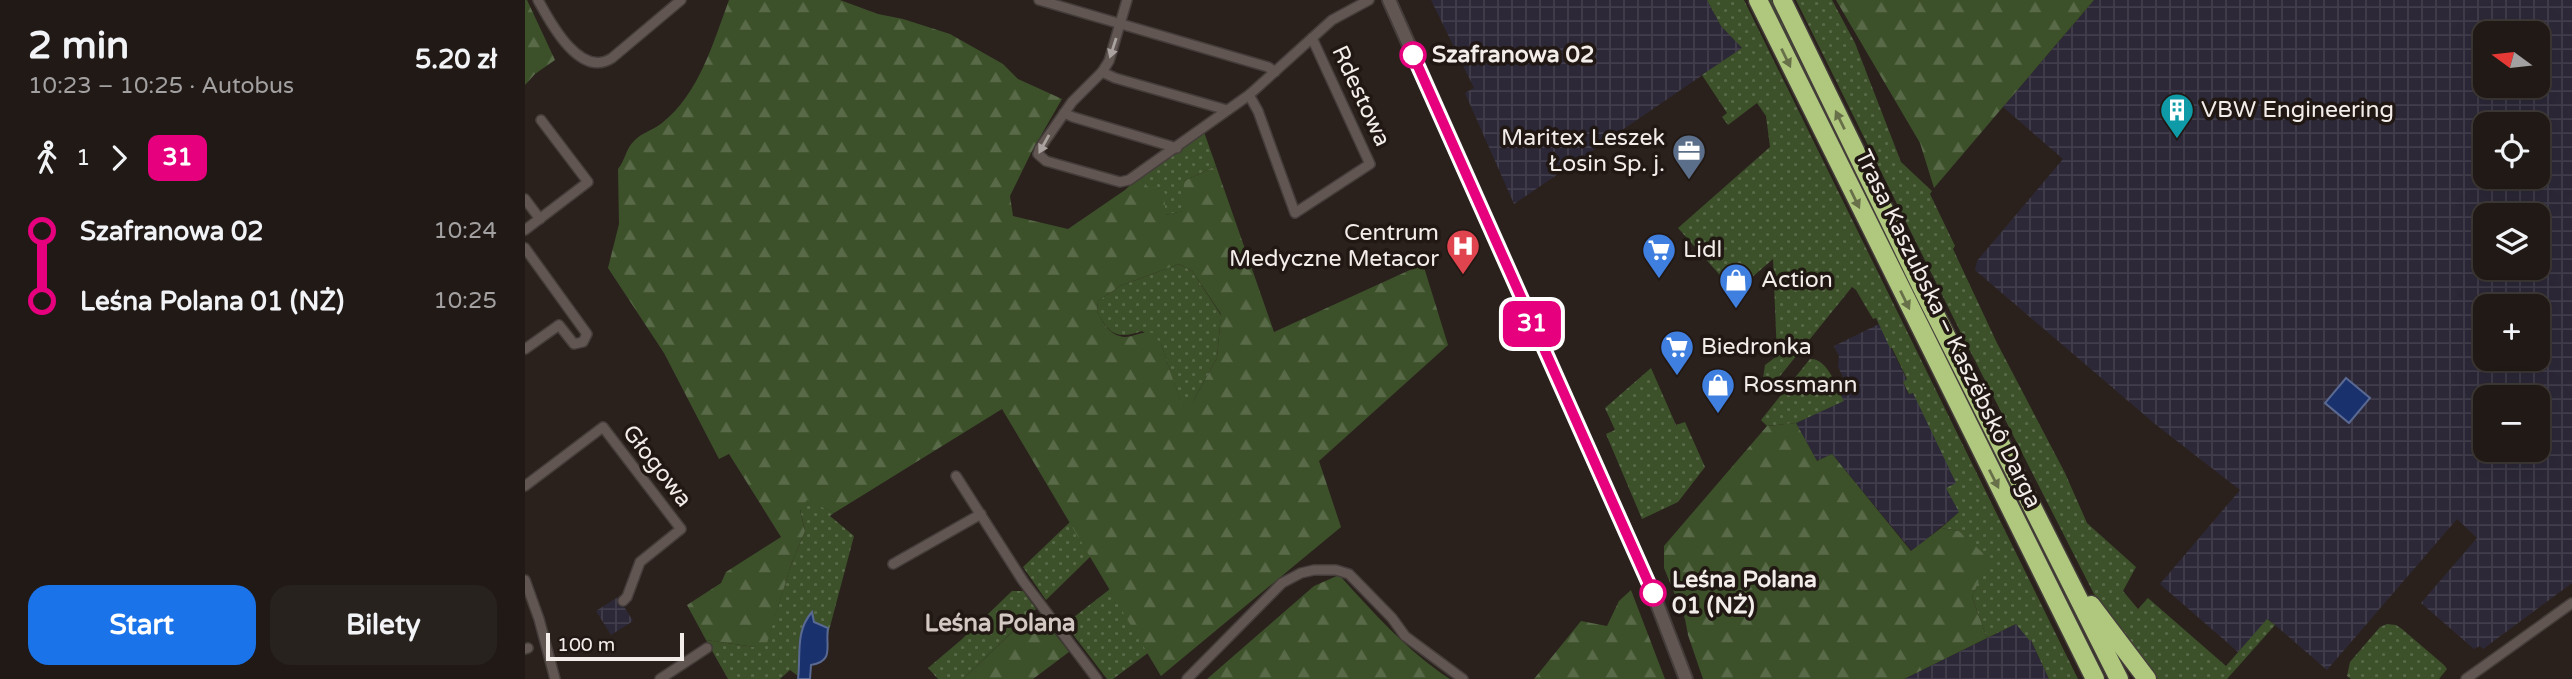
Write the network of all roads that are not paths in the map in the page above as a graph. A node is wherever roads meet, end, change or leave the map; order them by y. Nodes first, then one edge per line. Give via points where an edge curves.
1 (538, 0) edge
2 (681, 0) edge
3 (1039, 0) edge
4 (1127, 0) edge
5 (1369, 0) edge
6 (1389, 0) edge
7 (1758, 0) edge
8 (1781, 0) edge
9 (1121, 23) junction
10 (1312, 38) junction
11 (1102, 72) junction
12 (1275, 72) junction
13 (1249, 95) junction
14 (1227, 110) junction
15 (1065, 113) junction
16 (541, 120) dead end
17 (1177, 148) junction
18 (525, 199) edge
19 (540, 219) junction
20 (525, 230) edge
21 (525, 248) edge
22 (525, 349) edge
23 (956, 476) dead end
24 (525, 486) edge
25 (981, 514) junction
26 (893, 565) dead end
27 (2064, 569) junction
28 (525, 580) edge
29 (623, 601) dead end
30 (2572, 603) edge
31 (707, 648) dead end
32 (555, 679) edge
33 (660, 679) edge
34 (1097, 679) edge
35 (1187, 679) edge
36 (1462, 679) edge
37 (1686, 679) edge
38 (2095, 679) edge
39 (2119, 679) edge
40 (2147, 679) edge
41 (2466, 679) edge

1 - 2 street via 560,39 596,63 612,58
3 - 9 street
4 - 9 street
5 - 10 street via 1332,20
6 - 37 street via 1653,593
7 -> 38 highway, Trasa Kaszubska – Kaszëbskô Darga
27 -> 8 highway, Trasa Kaszubska – Kaszëbskô Darga
9 -> 11 street
9 - 12 street via 1268,66
10 - 12 street
10 - 13 street, Rdestowa via 1370,164 1295,213
11 - 14 street
11 - 15 street
12 - 13 street
13 - 14 street
14 - 17 street
15 - 17 street
15 -> 17 street via 1040,148 1040,158 1046,161 1125,182
16 - 19 street via 588,182
18 - 19 street
19 - 20 street
21 - 22 street via 587,334 583,342 575,344 559,325
23 - 25 street
24 - 29 street, Głogowa via 603,428 681,529 640,562
25 - 26 street
25 - 34 street via 1023,581
27 - 39 highway, Trasa Kaszubska – Kaszëbskô Darga
27 - 40 highway
28 - 32 street
30 - 41 street
31 - 33 street
35 - 36 street via 1282,583 1301,573 1325,569 1349,574 1405,636

